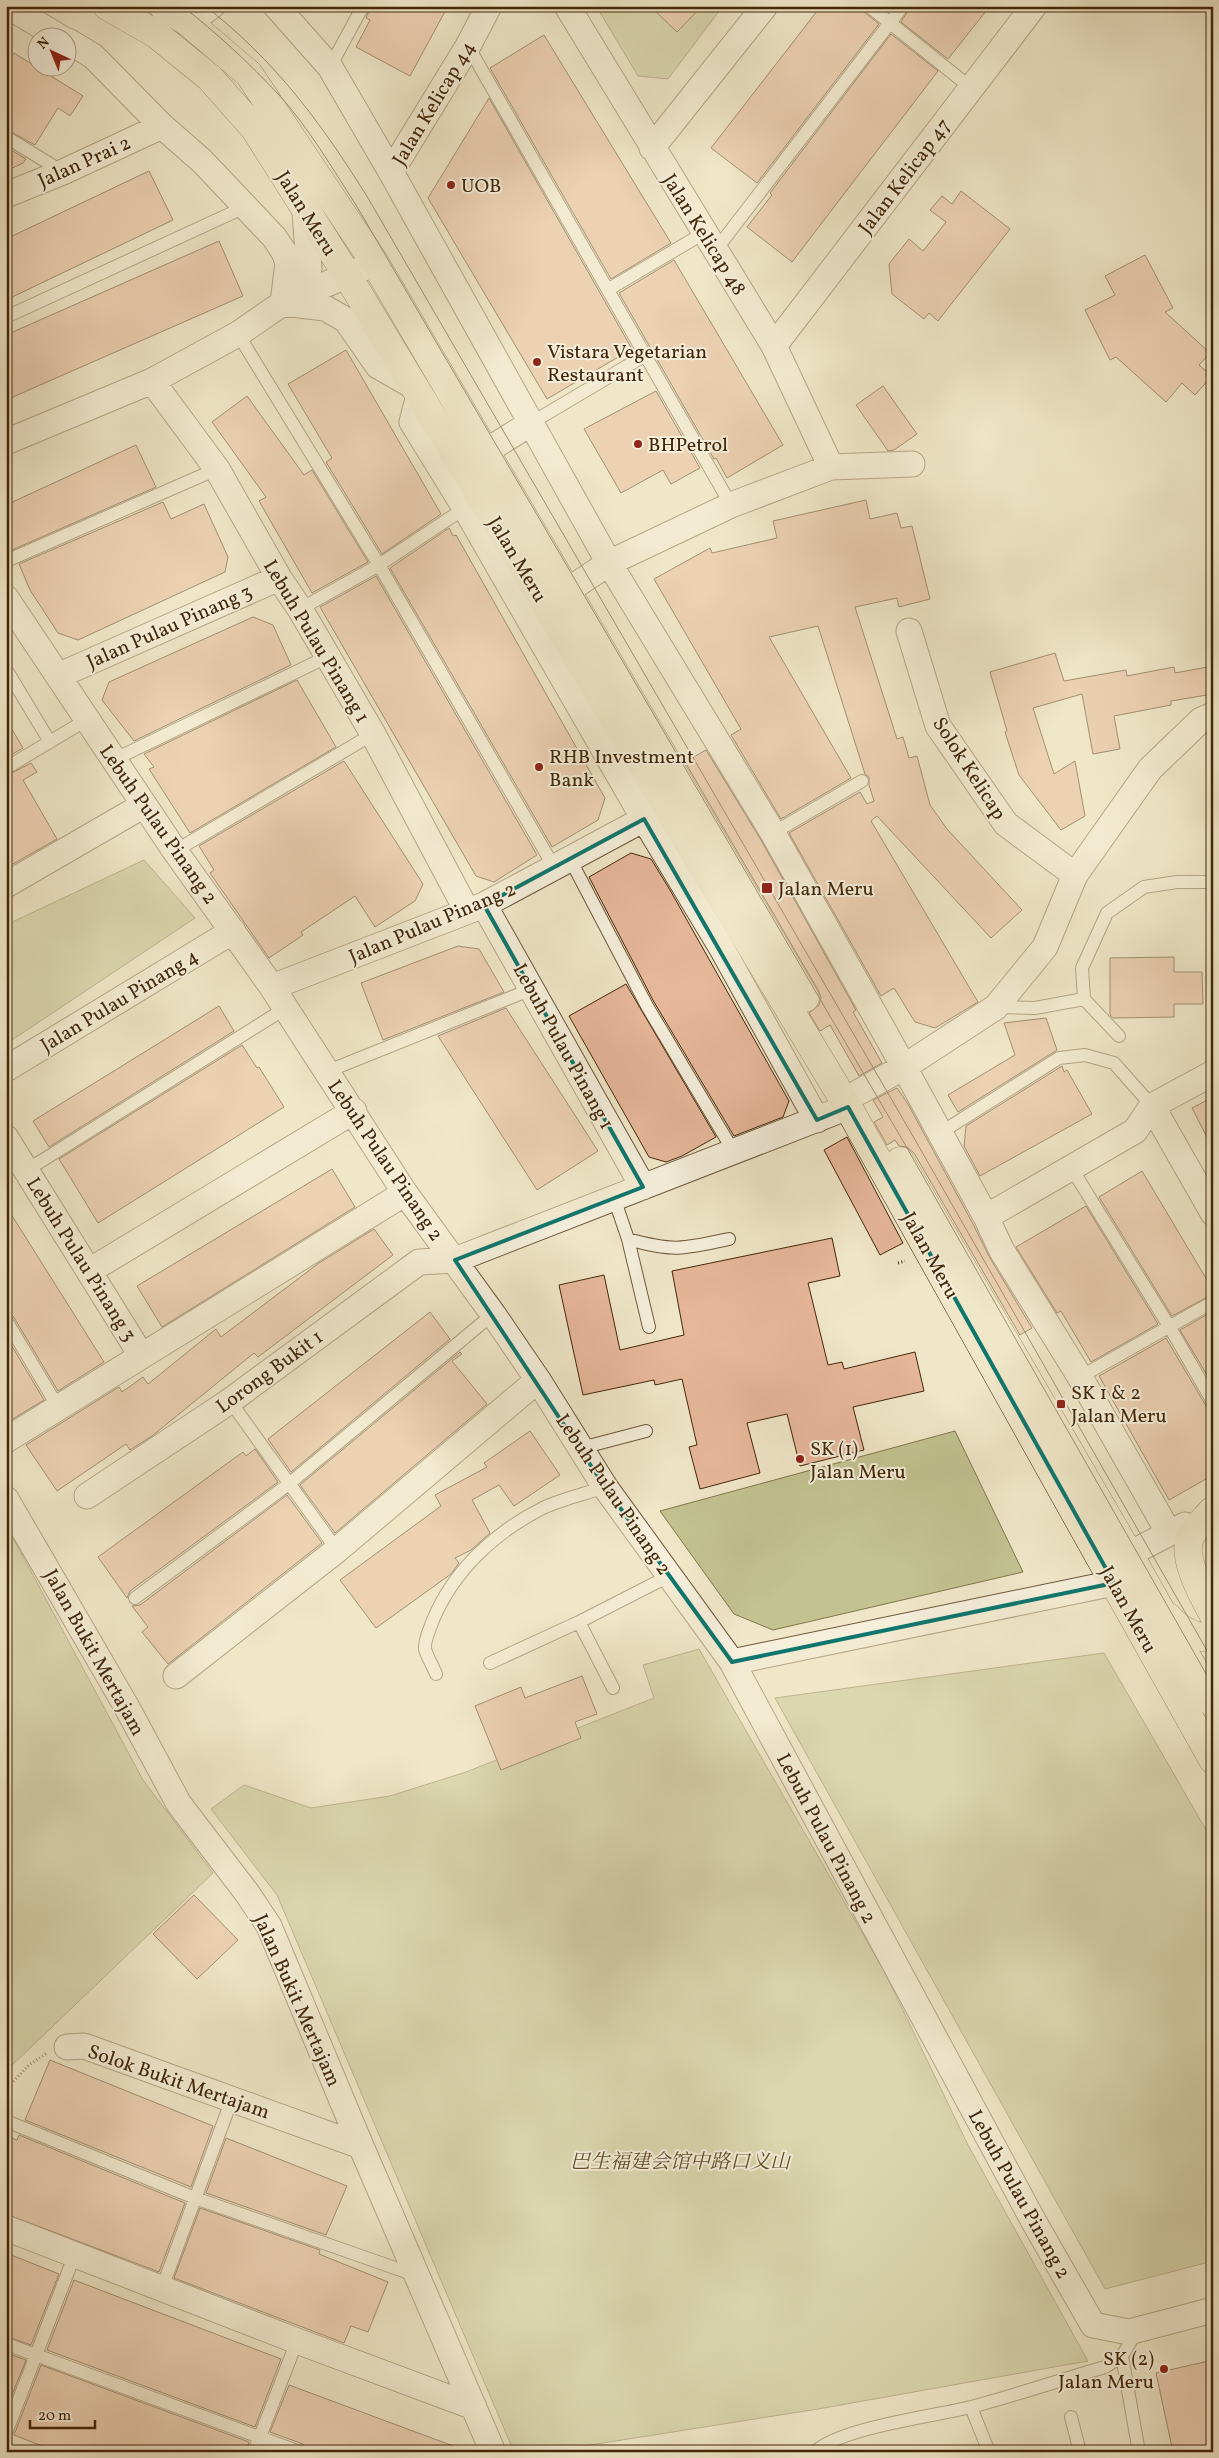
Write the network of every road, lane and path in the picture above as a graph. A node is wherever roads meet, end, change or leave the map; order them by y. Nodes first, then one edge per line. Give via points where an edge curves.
1 (8, 6) edge
2 (107, 6) edge
3 (163, 6) edge
4 (212, 6) edge
5 (276, 6) edge
6 (363, 6) edge
7 (489, 6) edge
8 (567, 6) edge
9 (765, 6) edge
10 (870, 6) edge
11 (903, 6) edge
12 (1034, 6) edge
13 (189, 22) junction
14 (890, 22) junction
15 (44, 28) edge
16 (468, 46) junction
17 (78, 48) edge
18 (330, 67) junction
19 (970, 88) junction
20 (162, 126) junction
21 (6, 137) edge
22 (652, 148) junction
23 (63, 172) junction
24 (391, 172) junction
25 (6, 195) edge
26 (245, 207) junction
27 (305, 211) junction
28 (709, 242) junction
29 (375, 263) junction
30 (347, 275) junction
31 (609, 289) junction
32 (283, 304) junction
33 (6, 317) edge
34 (238, 334) junction
35 (774, 346) junction
36 (644, 356) junction
37 (152, 381) junction
38 (416, 391) junction
39 (531, 423) junction
40 (6, 442) edge
41 (485, 452) junction
42 (912, 464) dead end
43 (831, 467) junction
44 (217, 469) junction
45 (731, 505) junction
46 (465, 508) junction
47 (6, 561) edge
48 (609, 563) junction
49 (379, 565) junction
50 (279, 578) junction
51 (567, 591) junction
52 (6, 598) edge
53 (300, 609) junction
54 (909, 631) dead end
55 (327, 657) junction
56 (6, 668) edge
57 (60, 675) junction
58 (1213, 715) edge
59 (88, 719) junction
60 (373, 734) junction
61 (50, 742) junction
62 (113, 760) junction
63 (6, 768) edge
64 (862, 781) dead end
65 (144, 805) junction
66 (656, 813) junction
67 (773, 833) junction
68 (174, 850) junction
69 (562, 863) junction
70 (1075, 875) junction
71 (1213, 882) edge
72 (6, 885) edge
73 (476, 908) junction
74 (233, 931) junction
75 (272, 987) junction
76 (532, 989) junction
77 (1084, 1000) junction
78 (996, 1007) junction
79 (286, 1008) junction
80 (1119, 1036) dead end
81 (904, 1067) junction
82 (6, 1069) edge
83 (328, 1071) junction
84 (1213, 1073) edge
85 (854, 1099) junction
86 (1152, 1106) junction
87 (354, 1111) junction
88 (817, 1120) junction
89 (940, 1133) junction
90 (6, 1138) edge
91 (734, 1152) junction
92 (1072, 1168) junction
93 (27, 1170) junction
94 (1206, 1186) edge
95 (643, 1187) junction
96 (404, 1193) junction
97 (614, 1198) junction
98 (1213, 1213) edge
99 (986, 1217) junction
100 (628, 1239) junction
101 (729, 1239) dead end
102 (454, 1260) junction
103 (905, 1261) dead end
104 (898, 1263) dead end
105 (89, 1271) junction
106 (1213, 1302) edge
107 (493, 1314) junction
108 (6, 1320) edge
109 (1169, 1326) junction
110 (649, 1327) dead end
111 (141, 1356) junction
112 (1080, 1377) junction
113 (538, 1380) junction
114 (230, 1401) junction
115 (1213, 1402) edge
116 (58, 1407) junction
117 (646, 1431) dead end
118 (6, 1440) edge
119 (581, 1448) junction
120 (290, 1483) junction
121 (605, 1487) junction
122 (87, 1496) dead end
123 (6, 1499) edge
124 (1213, 1511) edge
125 (1169, 1533) junction
126 (337, 1550) junction
127 (1135, 1564) junction
128 (1110, 1575) junction
129 (669, 1576) junction
130 (135, 1598) dead end
131 (1160, 1609) junction
132 (1213, 1614) edge
133 (579, 1622) junction
134 (1213, 1638) edge
135 (732, 1662) junction
136 (490, 1663) dead end
137 (436, 1674) dead end
138 (176, 1676) dead end
139 (613, 1688) dead end
140 (1213, 1702) edge
141 (1213, 1760) edge
142 (67, 2048) joint
143 (6, 2089) edge
144 (232, 2099) junction
145 (6, 2120) edge
146 (361, 2146) junction
147 (196, 2198) junction
148 (6, 2228) edge
149 (75, 2254) junction
150 (417, 2276) junction
151 (162, 2288) junction
152 (1213, 2310) edge
153 (1129, 2332) junction
154 (297, 2341) junction
155 (6, 2344) edge
156 (36, 2354) junction
157 (1122, 2356) junction
158 (474, 2407) junction
159 (971, 2407) junction
160 (1071, 2417) dead end
161 (6, 2433) edge
162 (260, 2437) junction
163 (254, 2452) edge
164 (300, 2452) edge
165 (493, 2452) edge
166 (815, 2452) edge
167 (989, 2452) edge
168 (1080, 2452) edge
169 (1139, 2452) edge

1 - 15 street
2 - 27 highway, Jalan Meru via 156,34 210,78 255,129
3 - 13 highway, Jalan Meru
4 - 13 street
5 - 18 street
6 - 18 lane
7 - 16 street, Jalan Kelicap 44
8 - 22 street, Jalan Kelicap 48
9 - 22 street
10 - 14 lane
11 - 14 lane
12 - 19 street, Jalan Kelicap 47
13 - 29 highway, Jalan Meru via 249,74
14 - 19 lane
14 - 28 lane
16 - 24 street, Jalan Kelicap 44
16 - 31 lane
17 - 20 street via 93,56
18 - 24 street
19 - 35 street, Jalan Kelicap 47
20 - 23 street, Jalan Prai 2
20 - 26 street
21 - 23 lane
22 - 28 street, Jalan Kelicap 48
23 - 25 street, Jalan Prai 2
24 - 39 street
26 - 32 street via 274,237 288,263
26 - 33 lane
27 - 30 highway, Jalan Meru
27 - 32 street via 310,269
28 - 31 lane
28 - 35 street, Jalan Kelicap 48
29 - 30 street
29 - 41 highway, Jalan Meru
30 - 32 street
30 - 38 highway, Jalan Meru
31 - 36 lane
32 - 34 street
32 - 38 street via 326,308 346,320 378,366
34 - 37 street
34 - 49 lane
35 - 43 street, Jalan Kelicap 48
36 - 39 lane
36 - 45 lane
37 - 40 street
37 - 44 street, Lebuh Pulau Pinang 1
38 - 46 street via 412,422
38 - 66 highway, Jalan Meru
39 - 41 street
39 - 48 street
41 - 51 highway, Jalan Meru
42 - 43 street
43 - 45 street
44 - 47 lane
44 - 50 street, Lebuh Pulau Pinang 1
45 - 48 street
46 - 49 lane
46 - 66 street
48 - 51 street
48 - 67 street
49 - 53 lane
49 - 69 lane
50 - 53 street, Lebuh Pulau Pinang 1
50 - 57 street, Jalan Pulau Pinang 3
51 - 85 highway, Jalan Meru
52 - 57 street, Lebuh Pulau Pinang 2
53 - 55 street, Lebuh Pulau Pinang 1
54 - 70 street, Solok Kelicap via 938,726 1006,824
55 - 60 street, Lebuh Pulau Pinang 1
55 - 62 lane
56 - 61 lane
57 - 59 street, Lebuh Pulau Pinang 2
58 - 70 street, Lorong Bukit 1 via 1201,720 1150,769
59 - 61 lane
59 - 62 street, Lebuh Pulau Pinang 2
60 - 68 lane
60 - 73 street, Lebuh Pulau Pinang 1
61 - 63 lane
62 - 65 street, Lebuh Pulau Pinang 2
64 - 67 lane
65 - 68 street, Lebuh Pulau Pinang 2
65 - 72 street
66 - 69 street, Jalan Pulau Pinang 2
66 - 85 highway, Jalan Meru
66 - 88 street via 720,947
67 - 81 street
68 - 74 street, Lebuh Pulau Pinang 2
69 - 73 street, Jalan Pulau Pinang 2
69 - 91 lane
70 - 78 street, Lorong Bukit 1 via 1045,947
71 - 77 lane via 1177,882 1144,887 1107,913 1082,968
73 - 75 street, Jalan Pulau Pinang 2
73 - 76 street, Lebuh Pulau Pinang 1
74 - 75 street, Lebuh Pulau Pinang 2
74 - 82 street, Jalan Pulau Pinang 4
75 - 79 street, Lebuh Pulau Pinang 2
76 - 83 lane
76 - 95 street, Lebuh Pulau Pinang 1
77 - 78 lane via 1035,1008
77 - 80 lane
78 - 81 street, Lorong Bukit 1
79 - 83 street, Lebuh Pulau Pinang 2
79 - 93 lane
81 - 85 street, Lorong Bukit 1
81 - 89 street
83 - 87 street, Lebuh Pulau Pinang 2
84 - 86 street
85 - 88 street, Lorong Bukit 1
85 - 127 highway, Jalan Meru
85 - 128 highway, Jalan Meru
86 - 89 lane via 1114,1064 1085,1055 1059,1058
86 - 92 street via 1135,1131
86 - 94 street
87 - 96 street, Lebuh Pulau Pinang 2
87 - 105 street
88 - 91 street, Lorong Bukit 1
89 - 99 street
90 - 93 street, Lebuh Pulau Pinang 3
91 - 95 street, Lorong Bukit 1
92 - 99 street
92 - 109 lane
93 - 105 street, Lebuh Pulau Pinang 3
94 - 98 street
95 - 97 street, Lorong Bukit 1
96 - 102 street, Lebuh Pulau Pinang 2
96 - 111 street
97 - 100 lane
97 - 102 street, Lorong Bukit 1
99 - 112 street via 1002,1251
100 - 101 lane via 657,1248 680,1249
100 - 110 lane
102 - 107 street, Lebuh Pulau Pinang 2
102 - 114 street, Lorong Bukit 1 via 419,1262
103 - 104 path
105 - 111 street, Lebuh Pulau Pinang 3
106 - 109 lane
107 - 113 street, Lebuh Pulau Pinang 2
107 - 120 lane
108 - 116 lane
109 - 112 lane
109 - 115 lane
111 - 116 street
112 - 125 street
113 - 119 street, Lebuh Pulau Pinang 2
113 - 126 street
114 - 120 lane
114 - 122 street, Lorong Bukit 1
116 - 118 street
117 - 119 lane
119 - 121 street, Lebuh Pulau Pinang 2
120 - 126 lane
120 - 130 lane
121 - 129 street, Lebuh Pulau Pinang 2
121 - 137 lane via 545,1507 516,1524 494,1539 459,1575 443,1596 427,1635 425,1649
123 - 146 street, Jalan Bukit Mertajam via 116,1687 179,1804 269,1926
124 - 125 street
124 - 132 highway via 1190,1536 1189,1556 1192,1572
125 - 127 street
126 - 138 street
127 - 128 street
127 - 131 highway, Jalan Meru
128 - 135 street
128 - 141 highway, Jalan Meru
129 - 133 lane
129 - 135 street, Lebuh Pulau Pinang 2
131 - 134 highway via 1179,1629 1202,1638
131 - 140 highway, Jalan Meru
133 - 136 lane
133 - 139 lane
135 - 153 street, Lebuh Pulau Pinang 2 via 1034,2222 1093,2325
142 - 143 path, Solok Bukit Mertajam via 48,2052 29,2065
142 - 144 street, Solok Bukit Mertajam via 84,2046
144 - 146 street, Solok Bukit Mertajam
144 - 147 lane
145 - 147 lane
146 - 150 street, Jalan Bukit Mertajam
147 - 150 lane
147 - 151 lane
148 - 149 street
149 - 151 street
149 - 156 lane
150 - 158 street, Jalan Bukit Mertajam
151 - 154 street
152 - 153 street, Lebuh Pulau Pinang 2
153 - 157 lane via 1131,2342
154 - 158 street
154 - 162 lane
155 - 156 lane
156 - 161 lane
156 - 162 lane
157 - 159 lane via 1105,2366
157 - 169 lane
158 - 165 street, Jalan Bukit Mertajam
159 - 166 lane via 853,2433 830,2441
159 - 167 lane
160 - 168 lane
162 - 163 lane
162 - 164 lane

